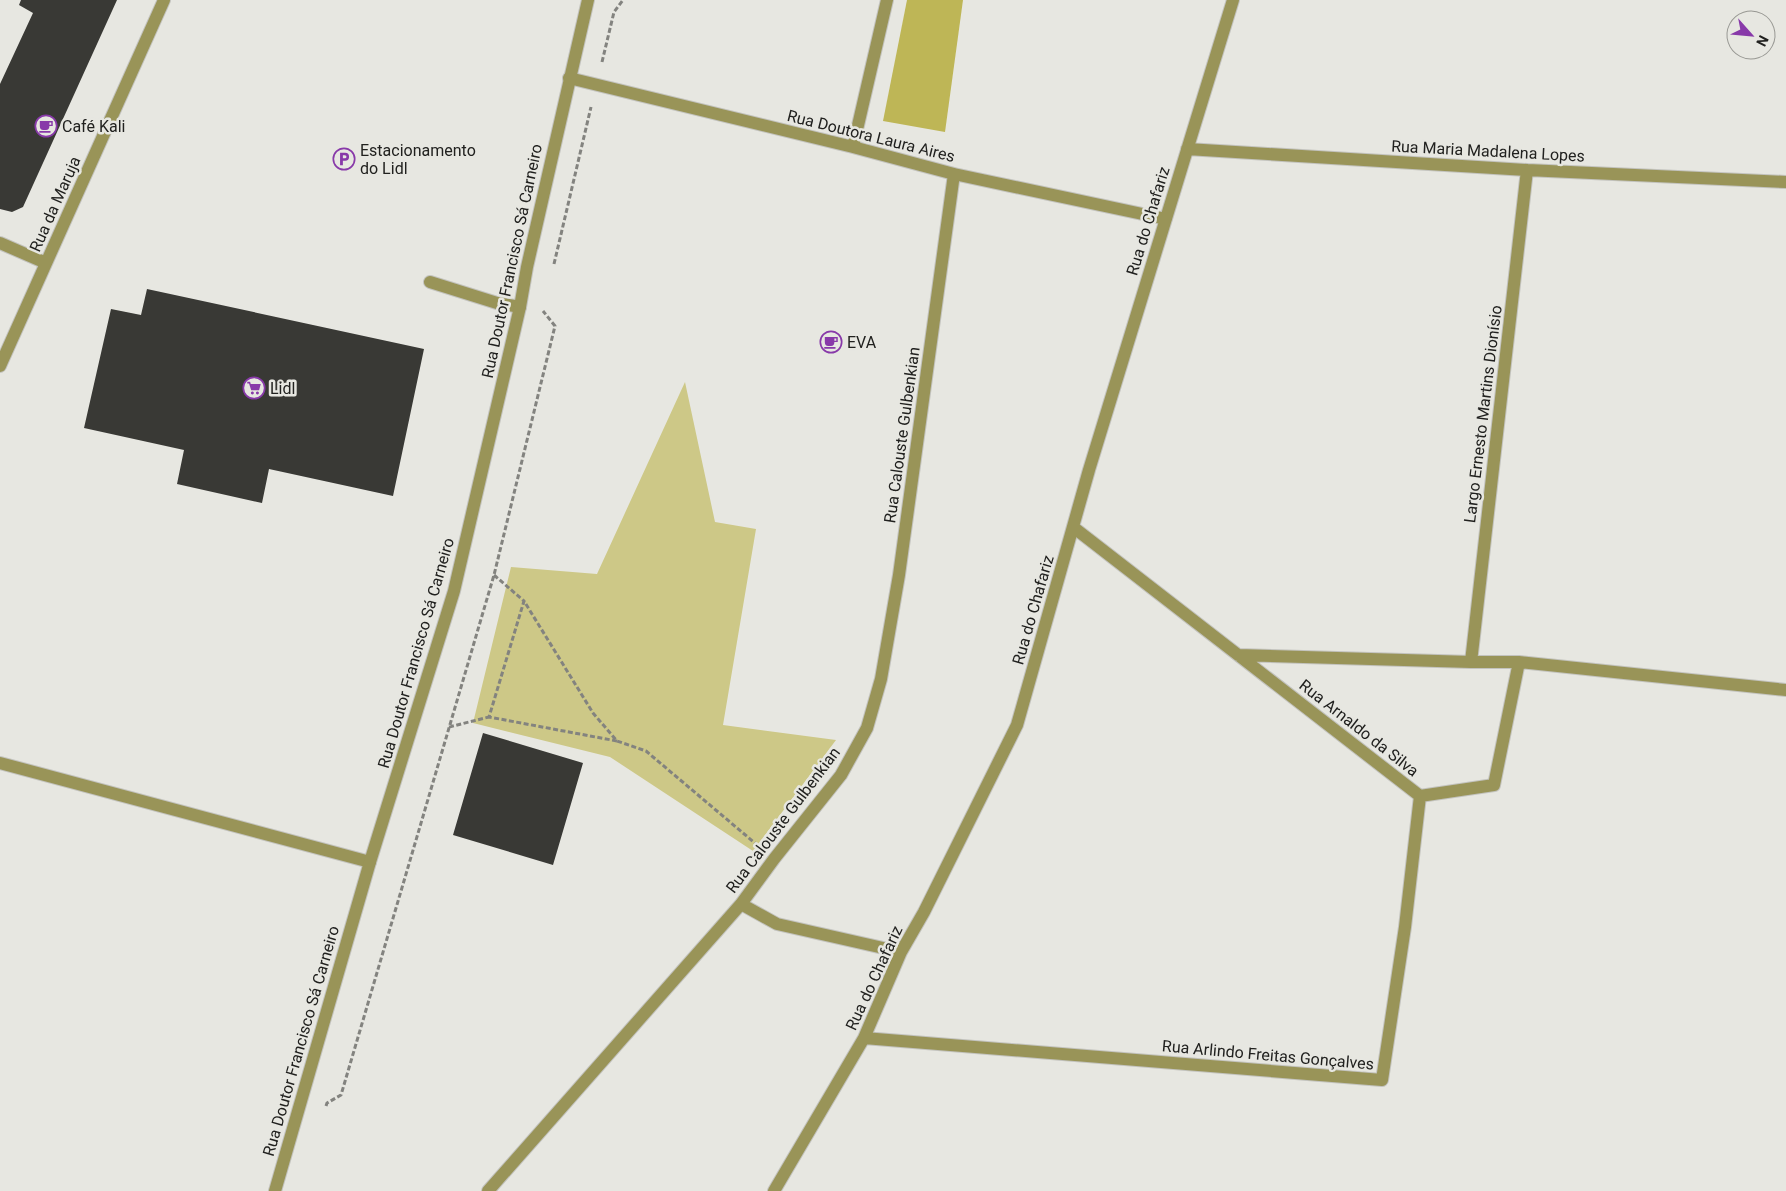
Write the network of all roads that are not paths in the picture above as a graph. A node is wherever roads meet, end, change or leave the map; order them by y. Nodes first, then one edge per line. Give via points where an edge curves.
1 (164, 0) edge
2 (588, 0) edge
3 (888, 0) edge
4 (1233, 0) edge
5 (570, 78) junction
6 (854, 147) junction
7 (1187, 148) junction
8 (1527, 170) junction
9 (954, 174) junction
10 (1786, 182) edge
11 (1166, 219) junction
12 (0, 244) edge
13 (46, 263) junction
14 (430, 282) dead end
15 (520, 307) junction
16 (0, 366) edge
17 (1073, 527) junction
18 (1238, 654) junction
19 (1471, 662) junction
20 (1519, 662) junction
21 (1786, 690) edge
22 (0, 764) edge
23 (1420, 796) junction
24 (370, 862) junction
25 (741, 904) junction
26 (901, 952) junction
27 (864, 1038) junction
28 (275, 1191) edge
29 (488, 1191) edge
30 (774, 1191) edge

1 - 13 street, Rua da Maruja
2 - 5 street, Rua Doutor Francisco Sá Carneiro
3 - 6 street
4 - 7 street, Rua do Chafariz
5 - 6 street, Rua Doutora Laura Aires
5 - 15 street, Rua Doutor Francisco Sá Carneiro
6 - 9 street, Rua Doutora Laura Aires
7 - 8 street, Rua Maria Madalena Lopes
7 - 11 street, Rua do Chafariz
8 - 10 street, Rua Maria Madalena Lopes
8 - 19 street, Largo Ernesto Martins Dionísio
9 - 11 street, Rua Doutora Laura Aires
9 - 25 street, Rua Calouste Gulbenkian via 899,575 881,679 868,728 841,775
11 - 17 street, Rua do Chafariz
12 - 13 street
13 - 16 street, Rua da Maruja
14 - 15 street
15 - 24 street, Rua Doutor Francisco Sá Carneiro via 454,591
17 - 18 street, Rua Arnaldo da Silva
17 - 26 street, Rua do Chafariz via 1017,725
18 - 19 street, Rua Arnaldo da Silva
18 - 23 street, Rua Arnaldo da Silva
19 - 20 street, Rua Arnaldo da Silva
20 - 21 street, Rua Arnaldo da Silva
20 - 23 street, Rua Arnaldo da Silva via 1494,785
22 - 24 street
23 - 27 street, Rua Arlindo Freitas Gonçalves via 1405,927 1382,1080
24 - 28 street, Rua Doutor Francisco Sá Carneiro
25 - 26 street via 777,924
25 - 29 street, Rua Calouste Gulbenkian
26 - 27 street, Rua do Chafariz
27 - 30 street, Rua do Chafariz

